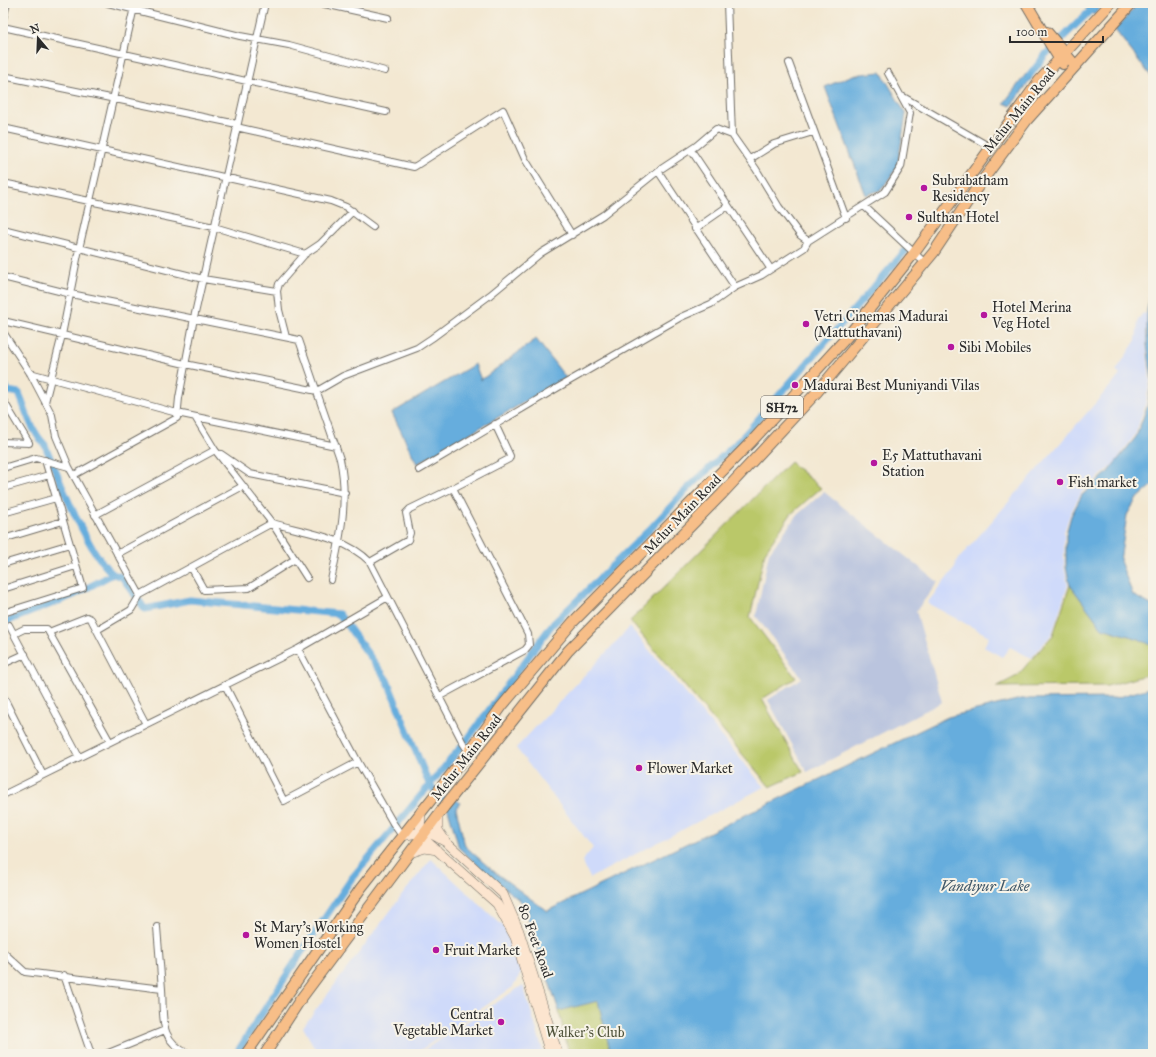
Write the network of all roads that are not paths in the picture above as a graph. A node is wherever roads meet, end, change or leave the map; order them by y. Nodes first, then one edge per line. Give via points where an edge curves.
1 (7, 3) edge
2 (108, 3) edge
3 (265, 3) edge
4 (320, 3) edge
5 (727, 3) edge
6 (1026, 3) edge
7 (1132, 3) edge
8 (135, 6) edge
9 (1108, 6) edge
10 (388, 18) dead end
11 (3, 19) edge
12 (3, 27) edge
13 (257, 38) junction
14 (125, 54) junction
15 (1063, 57) junction
16 (789, 63) dead end
17 (1072, 68) junction
18 (385, 72) dead end
19 (888, 73) dead end
20 (3, 76) edge
21 (247, 80) junction
22 (900, 95) junction
23 (114, 98) junction
24 (386, 112) dead end
25 (237, 125) junction
26 (3, 128) edge
27 (813, 132) junction
28 (732, 134) junction
29 (990, 146) junction
30 (691, 150) junction
31 (101, 151) junction
32 (750, 159) junction
33 (658, 171) junction
34 (225, 179) junction
35 (3, 183) edge
36 (90, 202) junction
37 (728, 206) junction
38 (864, 206) junction
39 (353, 211) junction
40 (846, 218) junction
41 (214, 227) junction
42 (373, 227) dead end
43 (3, 229) edge
44 (695, 229) junction
45 (572, 235) junction
46 (808, 242) junction
47 (79, 248) junction
48 (915, 252) junction
49 (305, 254) junction
50 (925, 263) junction
51 (770, 268) junction
52 (3, 277) edge
53 (203, 279) junction
54 (734, 288) junction
55 (277, 291) junction
56 (71, 294) junction
57 (194, 318) junction
58 (3, 322) edge
59 (3, 332) edge
60 (62, 335) junction
61 (286, 337) junction
62 (185, 364) junction
63 (30, 373) junction
64 (51, 379) junction
65 (317, 391) junction
66 (3, 400) edge
67 (45, 402) junction
68 (178, 413) junction
69 (195, 417) junction
70 (495, 424) junction
71 (3, 442) edge
72 (336, 446) junction
73 (215, 450) junction
74 (47, 460) junction
75 (69, 467) junction
76 (3, 468) edge
77 (419, 470) dead end
78 (49, 475) junction
79 (74, 475) junction
80 (244, 486) junction
81 (3, 488) edge
82 (453, 488) junction
83 (345, 493) junction
84 (56, 498) junction
85 (3, 513) edge
86 (95, 514) junction
87 (63, 521) junction
88 (272, 523) junction
89 (3, 539) edge
90 (339, 542) junction
91 (70, 544) junction
92 (117, 554) junction
93 (295, 559) junction
94 (370, 562) junction
95 (3, 564) edge
96 (76, 566) junction
97 (191, 567) junction
98 (307, 578) dead end
99 (331, 580) dead end
100 (3, 589) edge
101 (139, 596) junction
102 (388, 597) junction
103 (3, 613) edge
104 (9, 625) dead end
105 (97, 630) junction
106 (49, 632) junction
107 (14, 634) junction
108 (298, 649) junction
109 (25, 654) junction
110 (3, 664) edge
111 (225, 685) junction
112 (3, 696) edge
113 (440, 696) junction
114 (146, 724) junction
115 (110, 742) junction
116 (469, 752) junction
117 (79, 757) junction
118 (358, 762) junction
119 (43, 775) junction
120 (3, 795) edge
121 (421, 811) junction
122 (438, 817) junction
123 (400, 834) junction
124 (423, 834) junction
125 (446, 842) junction
126 (438, 850) junction
127 (410, 853) junction
128 (157, 928) dead end
129 (3, 952) edge
130 (64, 975) junction
131 (162, 989) junction
132 (165, 1030) junction
133 (91, 1054) edge
134 (106, 1054) edge
135 (189, 1054) edge
136 (246, 1054) edge
137 (265, 1054) edge
138 (550, 1054) edge
139 (558, 1054) edge

1 - 11 street
2 - 8 street
3 - 13 street
4 - 10 street
5 - 28 street
6 - 15 main road via 1043,30 1044,37
7 - 17 main road, Melur Main Road / SH72
8 - 13 street via 240,36
8 - 14 street
9 - 15 main road, Melur Main Road / SH72
12 - 14 street
13 - 18 street
13 - 21 street
14 - 21 street
14 - 23 street
15 - 17 main road
15 - 29 main road, Melur Main Road / SH72 via 1039,81
16 - 27 street
17 - 50 main road, Melur Main Road / SH72 via 1026,120
19 - 22 street
20 - 23 street
21 - 24 street
21 - 25 street
22 - 29 street
22 - 38 street via 910,113 901,167 885,192
23 - 25 street
23 - 31 street
25 - 34 street
25 - 45 street via 414,167 503,110 526,160
26 - 31 street
27 - 32 street via 774,144
27 - 40 street
28 - 30 street via 716,129
28 - 32 street
29 - 48 main road, Melur Main Road / SH72
30 - 33 street
30 - 37 street
31 - 34 street
31 - 36 street
32 - 46 street via 779,207
33 - 44 street
33 - 45 street via 603,215
34 - 39 street via 331,201
34 - 41 street
35 - 36 street
36 - 41 street
36 - 47 street
37 - 44 street
37 - 51 street
38 - 40 street
38 - 48 street
39 - 42 street
39 - 49 street via 320,244
40 - 46 street
41 - 49 street
41 - 53 street
43 - 47 street
44 - 54 street
45 - 65 street via 541,253 490,295 417,348 342,376
46 - 51 street via 804,248
47 - 53 street
47 - 56 street
48 - 50 street
48 - 116 main road, Melur Main Road / SH72 via 847,337 752,441 573,622 502,706
49 - 55 street via 283,279
50 - 122 main road, Melur Main Road / SH72 via 810,399 568,651
51 - 54 street
52 - 56 street
53 - 55 street
53 - 57 street
54 - 70 street via 711,304 680,317
55 - 61 street
56 - 57 street
56 - 60 street
57 - 61 street
57 - 62 street
58 - 60 street
59 - 63 street
60 - 62 street
60 - 64 street
61 - 65 street via 299,340
62 - 65 street
62 - 68 street
63 - 64 street
63 - 67 street
64 - 67 street
64 - 68 street
65 - 72 street
66 - 71 street via 29,443
67 - 75 street via 52,415 56,436
68 - 69 street
68 - 79 street via 177,418
69 - 72 street
69 - 73 street
70 - 77 street
70 - 82 street via 510,456
72 - 83 street via 344,477
73 - 80 street
73 - 83 street via 250,474
73 - 86 street
74 - 75 street
74 - 76 street via 36,458
74 - 78 street
75 - 79 street
78 - 81 street
78 - 84 street
79 - 86 street
80 - 88 street
80 - 92 street
82 - 94 street via 410,509 406,513 410,532 408,540
82 - 113 street via 530,640 525,650
83 - 90 street
84 - 85 street
84 - 87 street
86 - 92 street
87 - 89 street
87 - 91 street
88 - 90 street
88 - 93 street
88 - 97 street
90 - 94 street
90 - 99 street
91 - 95 street
91 - 96 street
92 - 101 street
93 - 97 street via 249,588 204,590
93 - 98 street
94 - 102 street
96 - 100 street
96 - 103 street via 83,588
97 - 101 street
101 - 105 street via 131,610
102 - 108 street
102 - 113 street
104 - 107 street
105 - 106 street via 87,617
105 - 114 street
106 - 107 street via 47,628 24,629
106 - 115 street
107 - 109 street
108 - 111 street
108 - 118 street
109 - 110 street
109 - 117 street
111 - 114 street
111 - 118 street via 284,801
112 - 119 street
113 - 116 street
114 - 115 street
115 - 117 street
116 - 121 main road, Melur Main Road / SH72
117 - 119 street
118 - 123 street
119 - 120 street
121 - 123 main road, Melur Main Road / SH72
121 - 124 main road
122 - 124 main road, Melur Main Road / SH72
122 - 125 main road via 438,830
123 - 124 main road
123 - 136 main road, Melur Main Road / SH72
124 - 125 main road, 80 Feet Road
124 - 126 main road, 80 Feet Road
124 - 127 main road, Melur Main Road / SH72
125 - 139 main road, 80 Feet Road via 503,894 522,938
126 - 127 main road via 425,848
126 - 138 main road, 80 Feet Road via 497,904 515,937
127 - 137 main road, Melur Main Road / SH72 via 300,1000
128 - 131 street
129 - 130 street via 25,972
130 - 131 street
130 - 133 street
131 - 132 street
132 - 134 street
132 - 135 street via 166,1036

